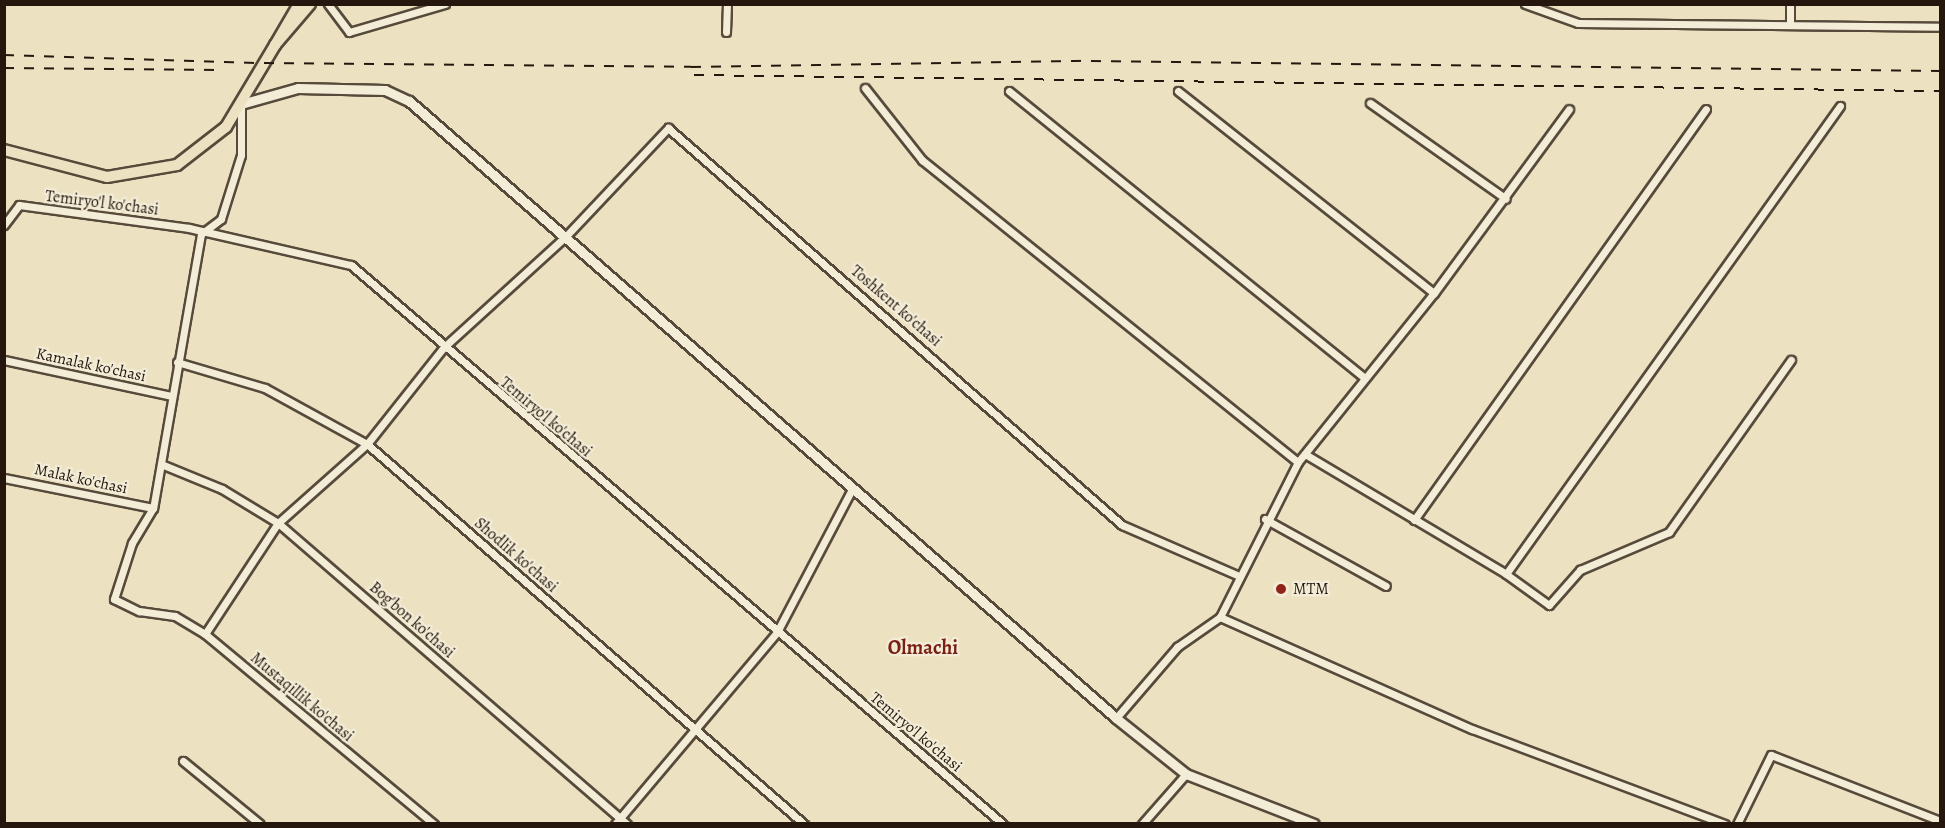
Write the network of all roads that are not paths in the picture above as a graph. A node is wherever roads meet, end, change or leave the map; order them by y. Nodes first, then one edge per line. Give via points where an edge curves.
1 (299, 4) edge
2 (310, 4) edge
3 (328, 4) edge
4 (445, 4) edge
5 (727, 4) edge
6 (1525, 4) edge
7 (1790, 4) edge
8 (1790, 24) junction
9 (1941, 27) edge
10 (726, 32) dead end
11 (275, 45) junction
12 (865, 88) dead end
13 (1009, 91) dead end
14 (1178, 91) dead end
15 (1370, 103) dead end
16 (241, 104) junction
17 (1840, 106) dead end
18 (1569, 109) dead end
19 (1706, 109) dead end
20 (4, 150) edge
21 (1506, 199) junction
22 (4, 225) edge
23 (201, 234) junction
24 (566, 236) junction
25 (1434, 293) junction
26 (444, 347) junction
27 (4, 360) edge
28 (1791, 360) dead end
29 (177, 362) junction
30 (1365, 378) junction
31 (172, 396) junction
32 (367, 444) junction
33 (1305, 454) junction
34 (1298, 462) junction
35 (161, 464) junction
36 (4, 478) edge
37 (851, 491) junction
38 (153, 508) junction
39 (1265, 519) junction
40 (1414, 520) junction
41 (278, 523) junction
42 (1506, 574) junction
43 (1237, 575) junction
44 (1386, 586) dead end
45 (1220, 617) junction
46 (777, 632) junction
47 (205, 634) junction
48 (1116, 718) junction
49 (696, 729) junction
50 (183, 761) dead end
51 (1186, 774) junction
52 (620, 817) junction
53 (1941, 821) edge
54 (260, 824) edge
55 (434, 824) edge
56 (615, 824) edge
57 (627, 824) edge
58 (804, 824) edge
59 (1003, 824) edge
60 (1142, 824) edge
61 (1314, 824) edge
62 (1725, 824) edge
63 (1737, 824) edge

1 - 11 main road
2 - 11 main road
3 - 4 street via 342,28 356,32
5 - 10 street
6 - 8 street via 1578,23
7 - 8 street
8 - 9 street
11 - 16 main road
12 - 34 street via 922,160
13 - 30 street
14 - 25 street
15 - 21 street
16 - 20 main road via 203,150 153,173 94,175
16 - 23 street via 241,155 220,219
16 - 24 street via 289,88 385,90 409,101
17 - 42 street
18 - 21 street
19 - 40 street
21 - 25 street
22 - 23 street, Temiryo'l ko'chasi via 19,205
23 - 26 street, Temiryo'l ko'chasi via 351,265
23 - 29 street
24 - 26 street
24 - 37 street
24 - 43 street, Toshkent ko'chasi via 628,174 661,130 675,130 1122,525
25 - 30 street
26 - 32 street
26 - 46 street, Temiryo'l ko'chasi
27 - 31 street, Kamalak ko'chasi
28 - 42 street via 1669,532 1580,570 1549,605
29 - 31 street
29 - 32 street, Shodlik ko'chasi via 265,388
30 - 33 street
31 - 35 street
32 - 41 street
32 - 49 street, Shodlik ko'chasi
33 - 34 street
33 - 40 street
34 - 39 street
35 - 38 street
35 - 41 street, Bog'bon ko'chasi via 222,489
36 - 38 street, Malak ko'chasi
37 - 46 street
37 - 48 street
38 - 47 street, Mustaqillik ko'chasi via 132,543 114,599 143,611 175,616
39 - 43 street
39 - 44 street
40 - 42 street
41 - 47 street
41 - 52 street, Bog'bon ko'chasi
43 - 45 street
45 - 48 street via 1178,647
45 - 62 street via 1472,729
46 - 49 street
46 - 59 street, Temiryo'l ko'chasi
47 - 55 street, Mustaqillik ko'chasi
48 - 51 street
49 - 52 street
49 - 58 street, Shodlik ko'chasi
50 - 54 street
51 - 60 street
51 - 61 street
52 - 56 street
52 - 57 street, Bog'bon ko'chasi
53 - 63 street via 1771,755

